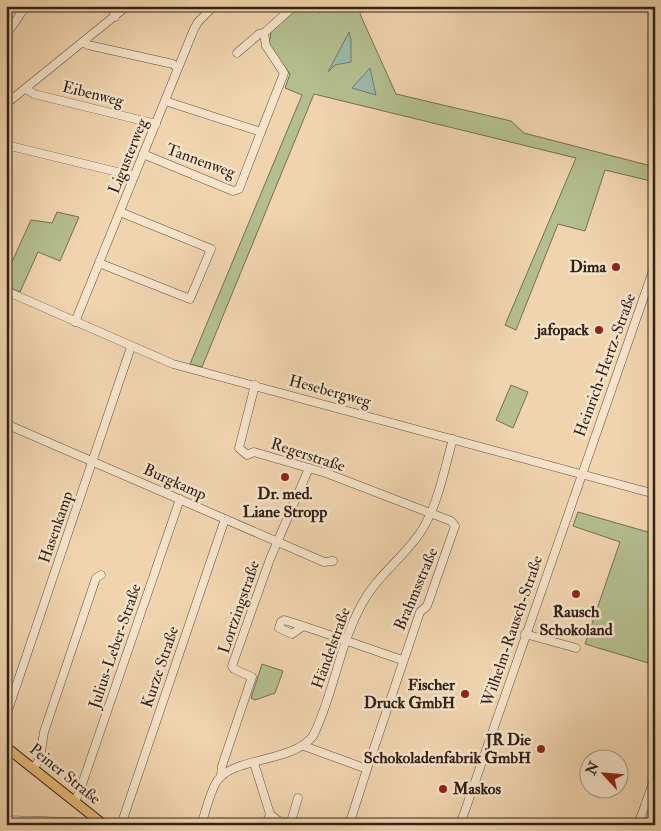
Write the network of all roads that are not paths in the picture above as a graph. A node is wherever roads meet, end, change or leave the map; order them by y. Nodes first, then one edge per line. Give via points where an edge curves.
1 (26, 6) edge
2 (112, 6) edge
3 (127, 6) edge
4 (214, 6) edge
5 (294, 6) edge
6 (115, 17) junction
7 (264, 33) junction
8 (6, 35) edge
9 (83, 42) junction
10 (237, 53) dead end
11 (177, 68) junction
12 (26, 89) junction
13 (165, 101) junction
14 (6, 104) edge
15 (156, 124) junction
16 (262, 132) junction
17 (6, 145) edge
18 (143, 154) junction
19 (134, 176) junction
20 (120, 212) junction
21 (99, 263) junction
22 (655, 265) edge
23 (6, 291) edge
24 (75, 322) junction
25 (131, 347) junction
26 (255, 385) junction
27 (8, 425) edge
28 (6, 436) edge
29 (453, 439) junction
30 (94, 461) junction
31 (309, 468) junction
32 (581, 474) junction
33 (655, 494) edge
34 (180, 499) junction
35 (431, 512) junction
36 (225, 519) junction
37 (278, 542) junction
38 (333, 561) dead end
39 (101, 575) dead end
40 (303, 626) dead end
41 (525, 634) junction
42 (347, 641) junction
43 (576, 648) dead end
44 (402, 660) junction
45 (6, 716) edge
46 (304, 746) junction
47 (7, 748) edge
48 (254, 763) junction
49 (34, 768) junction
50 (367, 769) junction
51 (221, 776) junction
52 (655, 777) edge
53 (298, 798) dead end
54 (75, 801) junction
55 (84, 808) junction
56 (270, 814) junction
57 (6, 820) edge
58 (74, 823) edge
59 (104, 825) edge
60 (121, 825) edge
61 (201, 825) edge
62 (266, 825) edge
63 (289, 825) edge
64 (348, 825) edge
65 (460, 825) edge
66 (638, 825) edge

1 - 8 street
2 - 6 street
3 - 6 street
4 - 11 street, Ligusterweg via 198,22
5 - 7 street
6 - 9 street
7 - 10 street
7 - 16 street via 266,46 284,73
9 - 11 street via 173,64
9 - 12 street
11 - 13 street, Ligusterweg
12 - 14 street
12 - 15 street, Eibenweg via 34,94
13 - 15 street, Ligusterweg
13 - 16 street
15 - 18 street, Ligusterweg
16 - 18 street, Tannenweg via 238,189 233,191
17 - 19 street
18 - 19 street, Ligusterweg
19 - 20 street, Ligusterweg
20 - 21 street, Ligusterweg
20 - 21 street via 211,249 190,299
21 - 24 street, Ligusterweg
22 - 32 street, Heinrich-Hertz-Straße
23 - 24 street, Hesebergweg
24 - 25 street, Hesebergweg
25 - 26 street, Hesebergweg via 173,364
25 - 30 street, Hasenkamp
26 - 29 street, Hesebergweg
26 - 31 street, Regerstraße via 240,448 247,455 254,452
27 - 28 street
27 - 30 street, Burgkamp
29 - 32 street, Hesebergweg
29 - 35 street, Händelstraße
30 - 34 street, Burgkamp
30 - 45 street, Hasenkamp
31 - 35 street, Regerstraße
31 - 37 street, Lortzingstraße
32 - 33 street, Hesebergweg
32 - 41 street, Wilhelm-Rausch-Straße
34 - 36 street, Burgkamp
34 - 54 street, Julius-Leber-Straße
35 - 42 street, Händelstraße via 414,541 368,593
35 - 44 street, Brahmsstraße via 451,521 455,529 427,606 420,612
36 - 37 street, Burgkamp
36 - 60 street, Kurze Straße
37 - 38 street, Burgkamp via 324,562
37 - 51 street, Lortzingstraße via 232,666 252,677
39 - 49 street via 96,578 44,732 40,758
40 - 42 street
41 - 43 street
41 - 65 street, Wilhelm-Rausch-Straße
42 - 44 street
42 - 46 street, Händelstraße via 316,729
44 - 50 street, Brahmsstraße
46 - 48 street
46 - 50 street
47 - 49 main road, Peiner Straße
48 - 51 street
48 - 56 street
49 - 54 main road, Peiner Straße
50 - 64 street, Brahmsstraße
51 - 61 street
52 - 66 street
53 - 63 street
54 - 55 main road, Peiner Straße
55 - 58 street
55 - 59 main road, Peiner Straße
56 - 62 street
56 - 63 street
57 - 58 street

